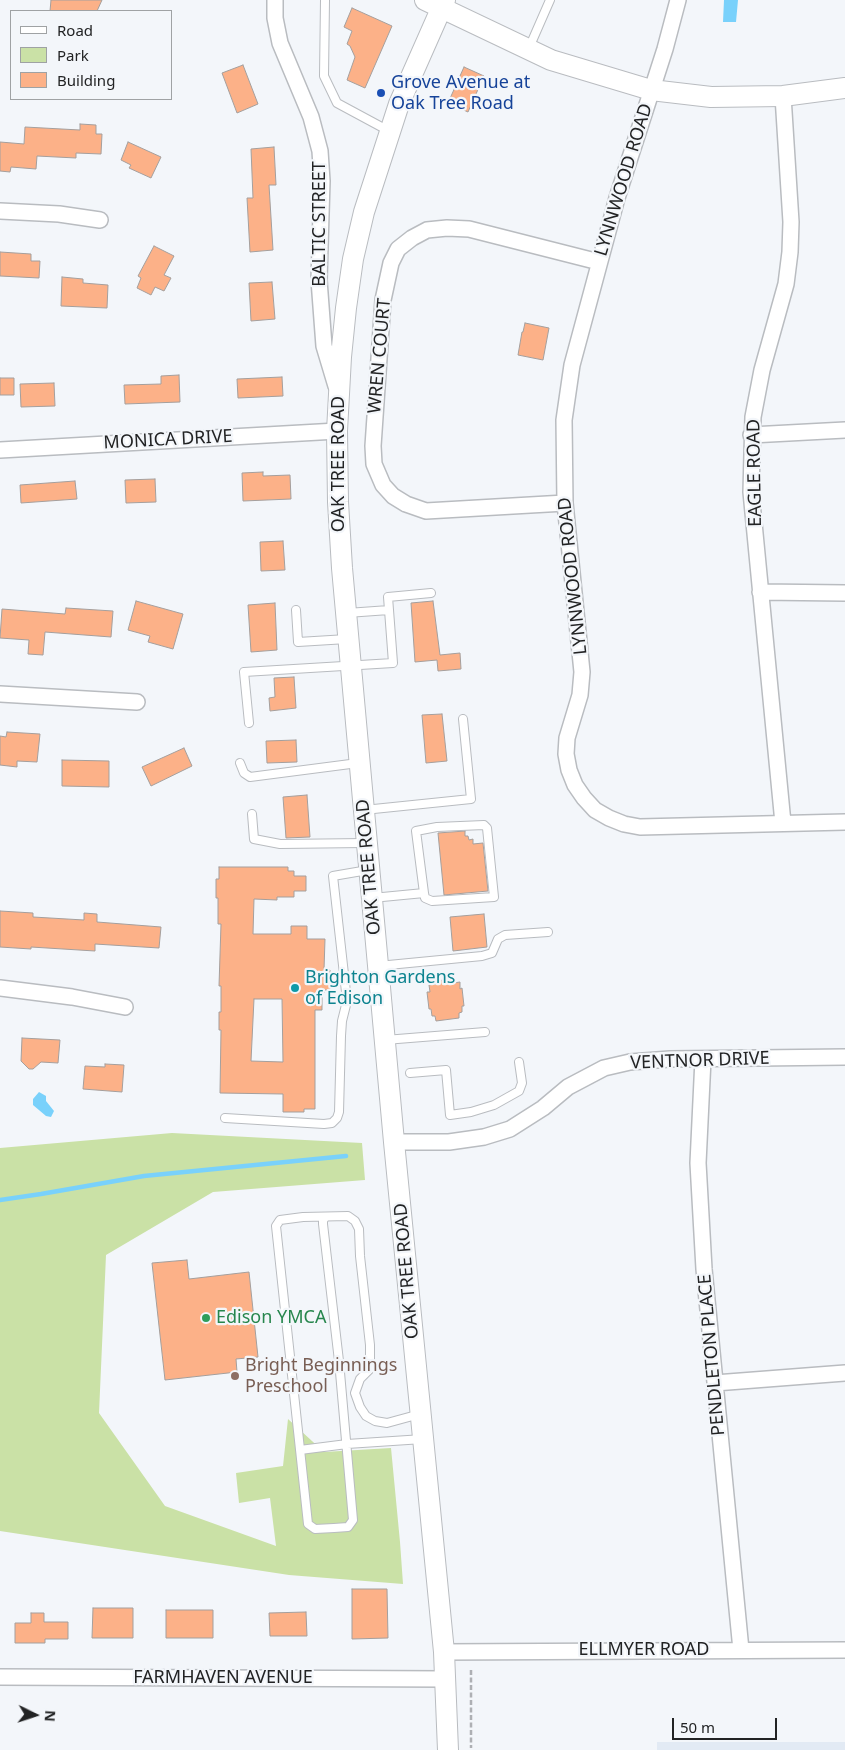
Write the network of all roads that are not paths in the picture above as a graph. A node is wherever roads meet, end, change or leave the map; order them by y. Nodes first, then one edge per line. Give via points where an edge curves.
1 (275, 0) edge
2 (325, 0) edge
3 (550, 0) edge
4 (678, 0) edge
5 (437, 2) edge
6 (529, 50) junction
7 (845, 88) edge
8 (651, 90) junction
9 (782, 96) junction
10 (389, 131) junction
11 (0, 211) edge
12 (100, 220) dead end
13 (599, 262) junction
14 (338, 394) junction
15 (845, 430) edge
16 (337, 431) junction
17 (751, 435) junction
18 (0, 450) edge
19 (565, 503) junction
20 (760, 592) junction
21 (845, 593) edge
22 (431, 594) dead end
23 (296, 610) dead end
24 (389, 610) junction
25 (346, 613) junction
26 (349, 639) junction
27 (351, 666) junction
28 (0, 694) edge
29 (137, 702) dead end
30 (463, 718) dead end
31 (248, 723) dead end
32 (240, 763) dead end
33 (360, 763) junction
34 (364, 810) junction
35 (252, 814) dead end
36 (845, 822) edge
37 (783, 823) junction
38 (368, 843) junction
39 (370, 870) junction
40 (424, 893) junction
41 (372, 898) junction
42 (548, 932) dead end
43 (378, 966) junction
44 (0, 988) edge
45 (381, 996) junction
46 (347, 1001) junction
47 (125, 1007) dead end
48 (485, 1032) dead end
49 (385, 1040) junction
50 (845, 1057) edge
51 (704, 1058) junction
52 (520, 1062) dead end
53 (410, 1073) dead end
54 (225, 1118) dead end
55 (394, 1142) junction
56 (326, 1217) junction
57 (845, 1373) edge
58 (715, 1383) junction
59 (420, 1414) junction
60 (423, 1439) junction
61 (347, 1444) junction
62 (300, 1450) junction
63 (741, 1650) junction
64 (845, 1650) edge
65 (444, 1652) junction
66 (0, 1678) edge
67 (446, 1679) junction
68 (448, 1750) edge

1 - 14 street, BALTIC STREET via 280,42 311,117 320,151 320,289 324,346
2 - 10 lane via 324,76 337,103
3 - 6 lane
4 - 8 street, LYNNWOOD ROAD
5 - 6 main road
5 - 10 main road, OAK TREE ROAD
6 - 8 main road
7 - 9 main road
8 - 9 main road via 711,97
8 - 13 street, LYNNWOOD ROAD
9 - 17 street, EAGLE ROAD via 791,222 790,252 786,284 762,370
10 - 14 main road, OAK TREE ROAD via 353,259
11 - 12 street
13 - 19 street, LYNNWOOD ROAD via 570,374 564,420
13 - 19 street, WREN COURT via 469,229 427,230 398,249 391,263 383,300 373,446 374,464 383,485 406,504 426,511
14 - 16 main road, OAK TREE ROAD
15 - 17 street
16 - 18 street, MONICA DRIVE
16 - 25 main road, OAK TREE ROAD via 340,545
17 - 20 street, EAGLE ROAD via 751,492
19 - 37 street, LYNNWOOD ROAD via 582,672 566,754 575,785 595,810 624,824
20 - 21 street
20 - 37 street, EAGLE ROAD
22 - 24 lane via 388,597
23 - 26 lane via 298,642
24 - 25 lane
24 - 27 lane via 393,663
25 - 26 main road, OAK TREE ROAD
26 - 27 main road, OAK TREE ROAD
27 - 31 lane via 244,672
27 - 33 main road, OAK TREE ROAD
28 - 29 street
30 - 34 lane via 471,800
32 - 33 lane via 244,773 250,777
33 - 34 main road, OAK TREE ROAD
34 - 38 main road, OAK TREE ROAD
35 - 38 lane via 254,839 280,844
36 - 37 street, LYNNWOOD ROAD
38 - 39 main road, OAK TREE ROAD
39 - 41 main road, OAK TREE ROAD
39 - 46 lane via 333,876
40 - 40 lane via 416,831 484,825 487,828 494,897 432,901 425,898
40 - 41 lane
41 - 43 main road, OAK TREE ROAD
42 - 43 lane via 505,935 498,939 492,953 482,956
43 - 45 main road, OAK TREE ROAD
44 - 47 street
45 - 46 lane
45 - 49 main road, OAK TREE ROAD
46 - 54 lane via 342,1020 339,1112 332,1123
48 - 49 lane
49 - 55 main road, OAK TREE ROAD
50 - 51 street, VENTNOR DRIVE
51 - 55 street, VENTNOR DRIVE via 630,1062 604,1068 568,1088 510,1128 484,1137 450,1142
51 - 58 street, PENDLETON PLACE via 698,1163
52 - 53 lane via 522,1083 519,1091 494,1105 450,1115 446,1070
55 - 59 main road, OAK TREE ROAD
56 - 59 lane via 348,1216 359,1229 370,1345 370,1369 360,1379 355,1393 360,1407 366,1416 387,1423
56 - 61 lane via 323,1224
56 - 62 lane via 280,1220 276,1226
57 - 58 street
58 - 63 street, PENDLETON PLACE
59 - 60 main road, OAK TREE ROAD
60 - 61 lane
60 - 65 main road, OAK TREE ROAD
61 - 62 lane
61 - 62 lane via 353,1520 348,1527 315,1529 308,1524
63 - 64 street, ELLMYER ROAD
63 - 65 street, ELLMYER ROAD
65 - 67 main road, OAK TREE ROAD
66 - 67 street, FARMHAVEN AVENUE
67 - 68 main road, OAK TREE ROAD

